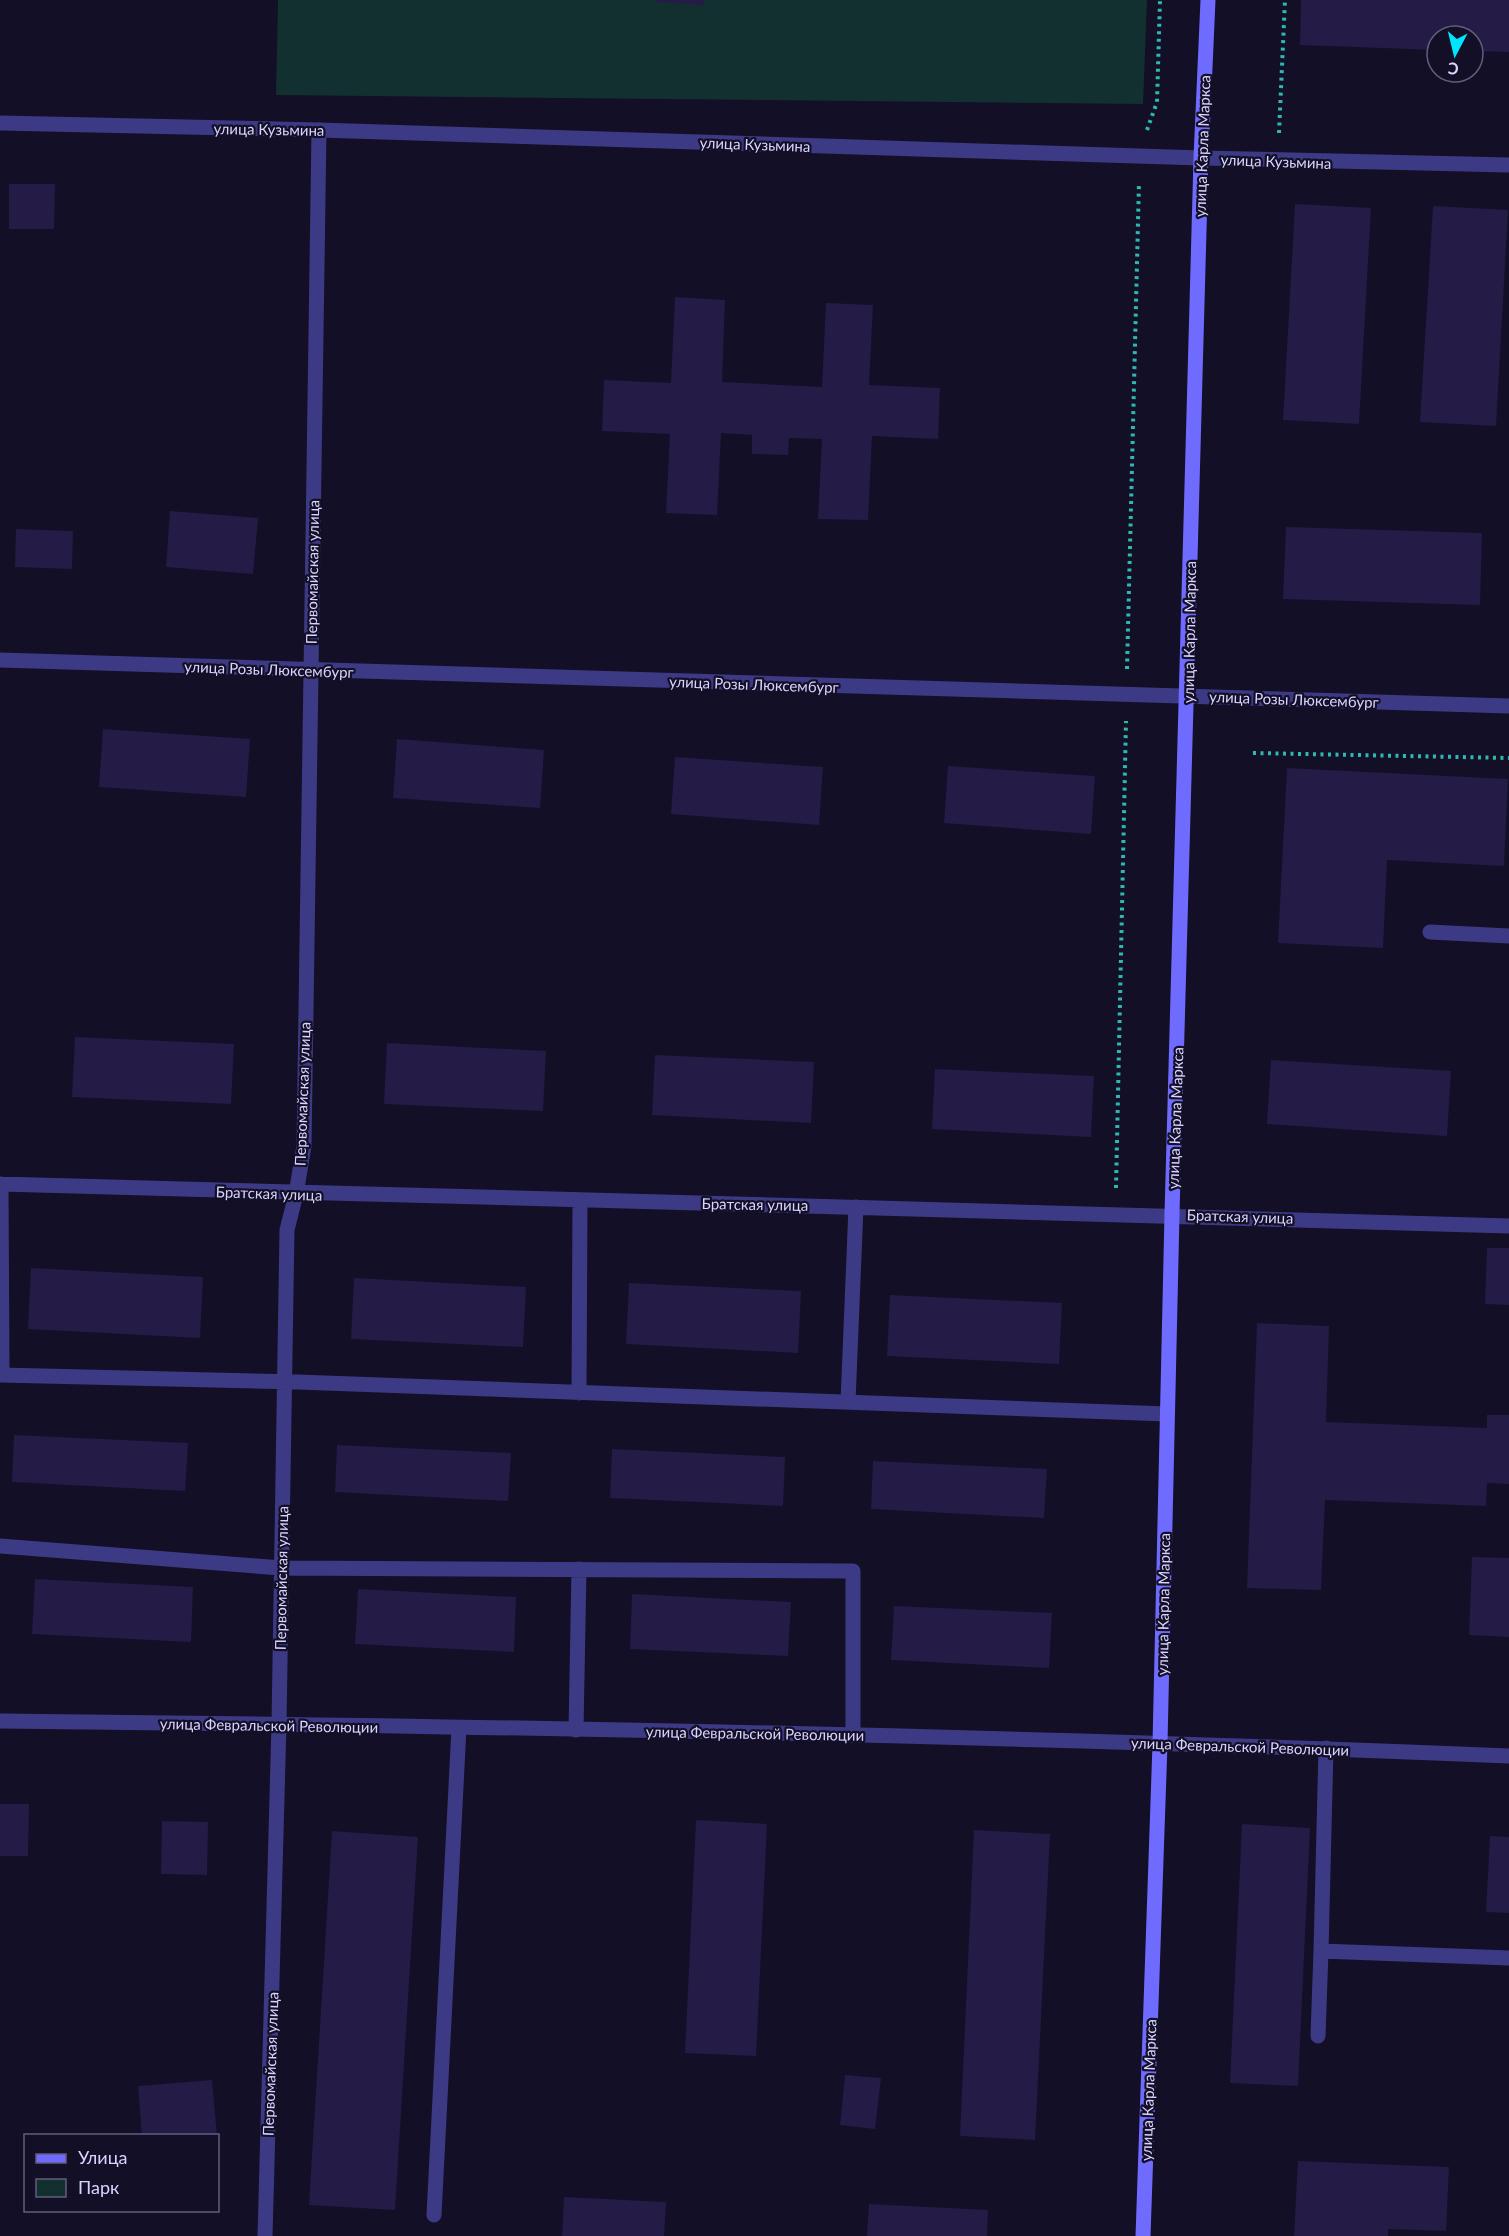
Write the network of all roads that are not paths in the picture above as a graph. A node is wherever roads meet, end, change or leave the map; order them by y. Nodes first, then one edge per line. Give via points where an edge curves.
1 (1208, 0) edge
2 (0, 123) edge
3 (319, 130) junction
4 (1201, 158) junction
5 (1509, 165) edge
6 (0, 660) edge
7 (310, 671) junction
8 (1187, 695) junction
9 (1509, 706) edge
10 (1430, 932) dead end
11 (1509, 936) edge
12 (1, 1184) edge
13 (296, 1194) junction
14 (580, 1201) junction
15 (856, 1207) junction
16 (1172, 1214) junction
17 (1509, 1226) edge
18 (1, 1375) edge
19 (285, 1382) junction
20 (579, 1393) junction
21 (848, 1402) junction
22 (1167, 1414) junction
23 (0, 1546) edge
24 (282, 1568) junction
25 (579, 1569) junction
26 (0, 1721) edge
27 (279, 1724) junction
28 (459, 1728) junction
29 (576, 1730) junction
30 (853, 1735) junction
31 (1160, 1744) junction
32 (1326, 1748) junction
33 (1509, 1756) edge
34 (1321, 1951) junction
35 (1509, 1959) edge
36 (1318, 2036) dead end
37 (434, 2215) dead end
38 (265, 2236) edge
39 (1143, 2236) edge

1 - 4 main road, улица Карла Маркса
2 - 3 street, улица Кузьмина
3 - 4 street, улица Кузьмина
3 - 7 street, Первомайская улица
4 - 5 street, улица Кузьмина
4 - 8 main road, улица Карла Маркса
6 - 7 street, улица Розы Люксембург
7 - 8 street, улица Розы Люксембург
7 - 13 street, Первомайская улица via 303,1146
8 - 9 street, улица Розы Люксембург
8 - 16 main road, улица Карла Маркса
10 - 11 street
12 - 13 street, Братская улица
12 - 18 street
13 - 14 street, Братская улица
13 - 19 street, Первомайская улица via 287,1230
14 - 15 street, Братская улица
14 - 20 street
15 - 16 street, Братская улица
15 - 21 street
16 - 17 street, Братская улица
16 - 22 main road, улица Карла Маркса
18 - 19 street
19 - 20 street
19 - 24 street, Первомайская улица
20 - 21 street
21 - 22 street
22 - 31 main road, улица Карла Маркса
23 - 24 street
24 - 25 street
24 - 27 street, Первомайская улица
25 - 29 street
25 - 30 street via 853,1571
26 - 27 street, улица Февральской Революции
27 - 28 street, улица Февральской Революции
27 - 38 street, Первомайская улица
28 - 29 street, улица Февральской Революции
28 - 37 street
29 - 30 street, улица Февральской Революции
30 - 31 street, улица Февральской Революции
31 - 32 street, улица Февральской Революции
31 - 39 main road, улица Карла Маркса
32 - 33 street, улица Февральской Революции
32 - 34 street
34 - 35 street
34 - 36 street

